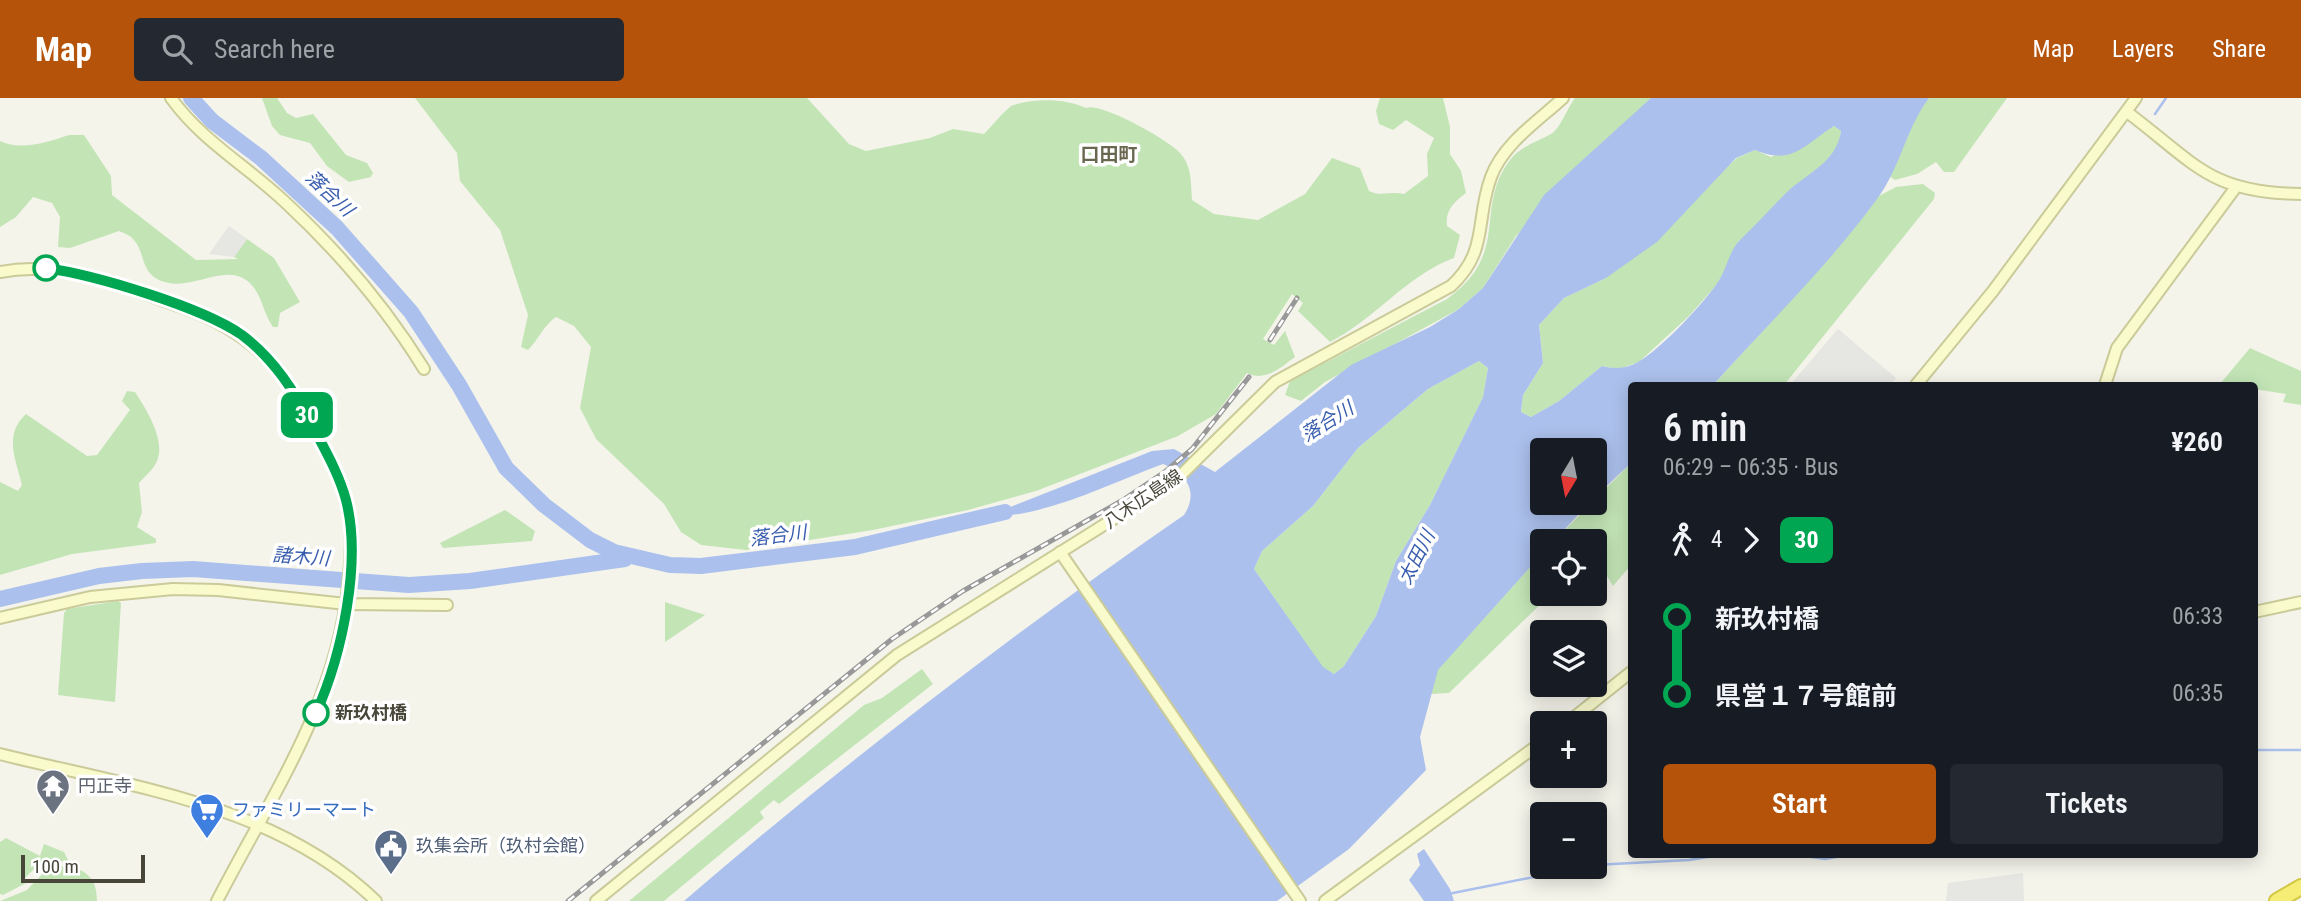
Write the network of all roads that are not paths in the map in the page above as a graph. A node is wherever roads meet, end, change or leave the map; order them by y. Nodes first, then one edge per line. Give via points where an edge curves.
1 (171, 98) edge
2 (1563, 98) edge
3 (2136, 98) edge
4 (2127, 112) junction
5 (2236, 187) junction
6 (2301, 194) edge
7 (0, 272) edge
8 (424, 369) dead end
9 (2106, 379) edge
10 (1918, 382) edge
11 (1060, 552) junction
12 (346, 601) junction
13 (2301, 602) edge
14 (447, 605) dead end
15 (2258, 611) edge
16 (0, 618) edge
17 (1628, 674) edge
18 (1582, 711) edge
19 (1530, 751) edge
20 (0, 754) edge
21 (259, 823) junction
22 (2301, 887) edge
23 (217, 901) edge
24 (376, 901) edge
25 (596, 901) edge
26 (1300, 901) edge
27 (1325, 901) edge
28 (2277, 901) edge

1 - 8 street via 209,141 284,200 345,261 394,321
2 - 11 street, 八木広島線 via 1516,140 1499,162 1486,197 1480,242 1465,273 1431,298 1276,382 1177,479
3 - 4 street
4 - 5 street via 2202,172
4 - 10 street
5 - 6 street
5 - 9 street via 2117,348
7 - 12 street via 42,268 75,272 212,318 242,335 285,379 340,479 350,523
11 - 25 street, 八木広島線 via 897,655
11 - 26 street
12 - 14 street
12 - 16 street via 173,589 90,597
12 - 21 street via 337,652 321,702
13 - 15 street
17 - 18 street
19 - 27 street
20 - 21 street
21 - 23 street
21 - 24 street via 328,862
22 - 28 highway

